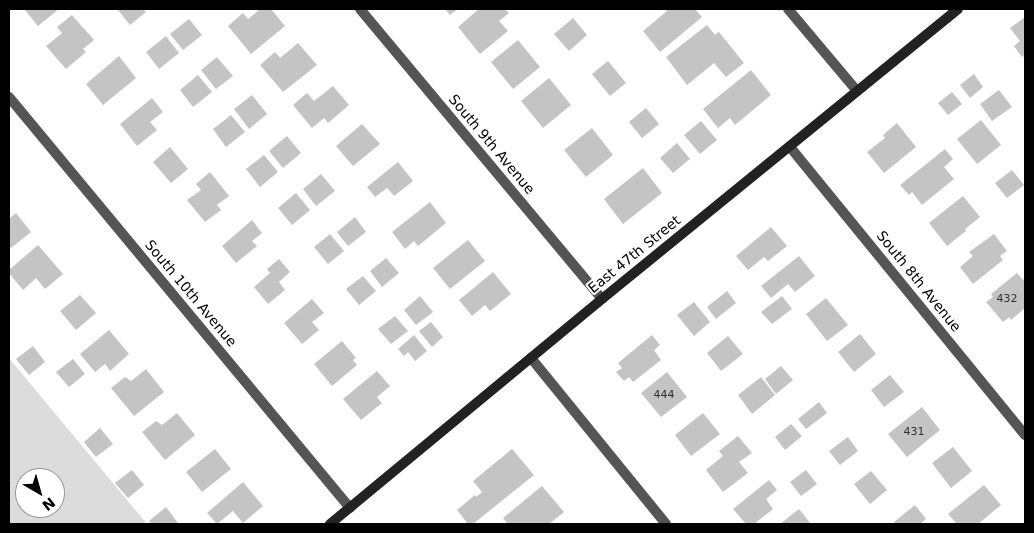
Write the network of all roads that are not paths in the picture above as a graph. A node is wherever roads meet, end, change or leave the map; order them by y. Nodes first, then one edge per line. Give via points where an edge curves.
1 (360, 9) edge
2 (788, 9) edge
3 (958, 9) edge
4 (856, 91) junction
5 (9, 97) edge
6 (790, 147) junction
7 (602, 299) junction
8 (531, 358) junction
9 (1025, 435) edge
10 (350, 508) junction
11 (330, 524) edge
12 (666, 524) edge

1 - 7 street, South 9th Avenue
2 - 4 street
3 - 4 main road, East 47th Street
4 - 6 main road, East 47th Street
5 - 10 street, South 10th Avenue
6 - 7 main road, East 47th Street
6 - 9 street, South 8th Avenue
7 - 8 main road, East 47th Street
8 - 10 main road, East 47th Street
8 - 12 street
10 - 11 main road, East 47th Street

